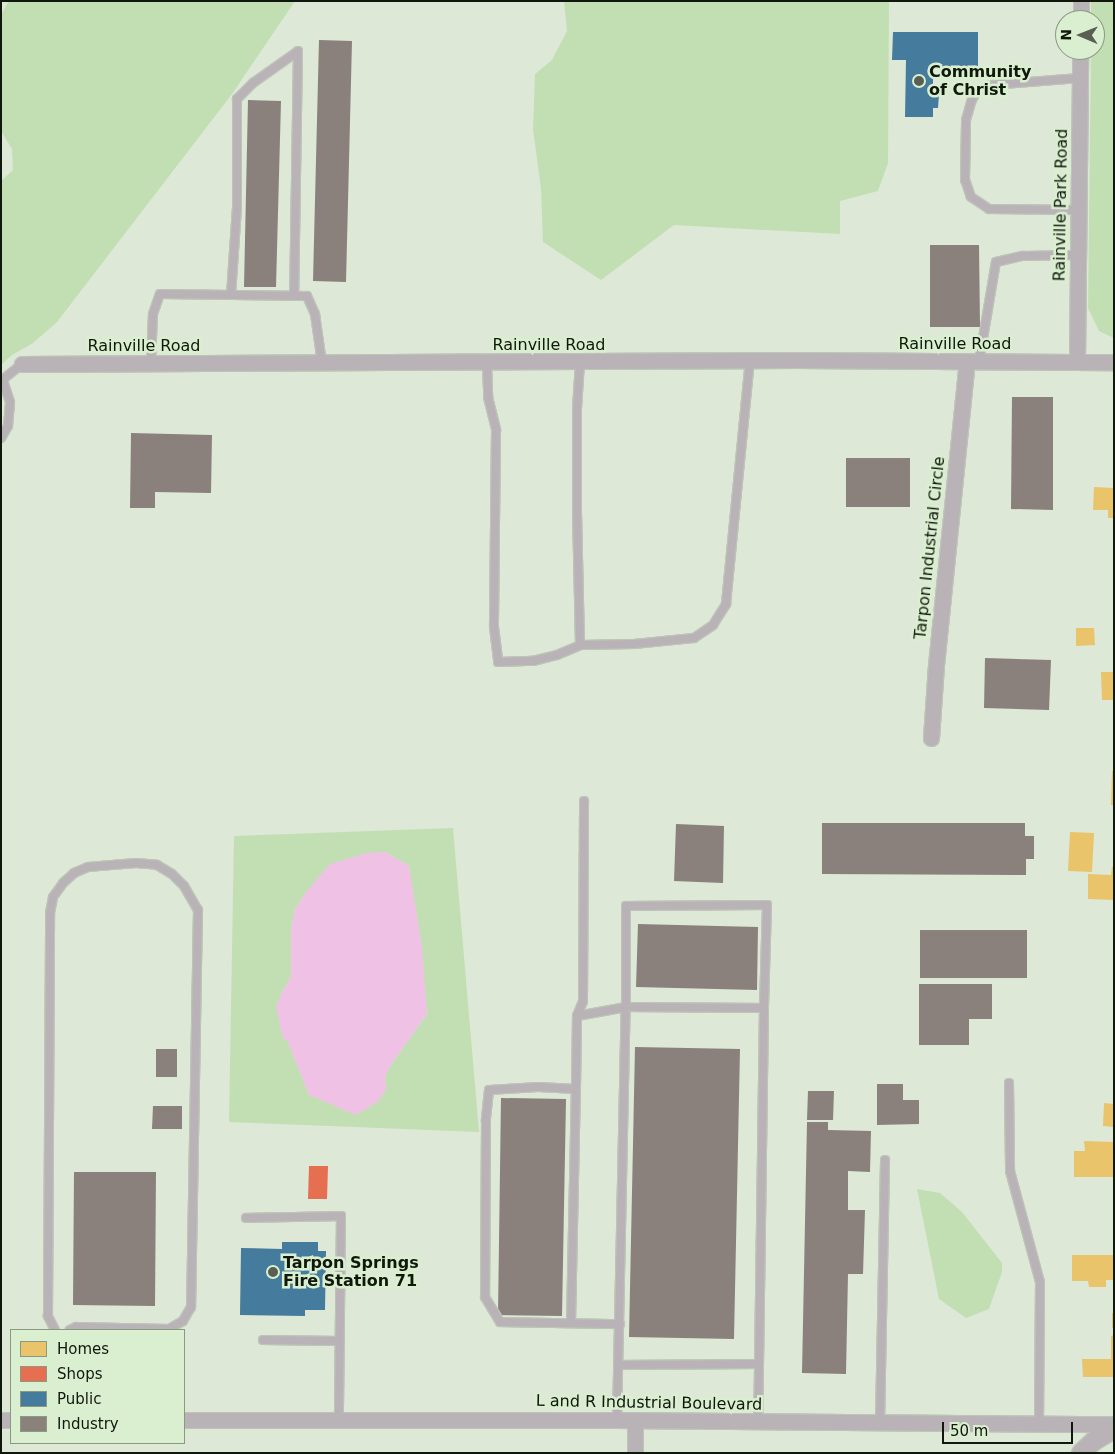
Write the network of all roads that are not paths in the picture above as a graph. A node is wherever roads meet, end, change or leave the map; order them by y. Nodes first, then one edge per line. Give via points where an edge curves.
1 (1080, 60) edge
2 (1080, 78) junction
3 (1079, 210) junction
4 (1078, 256) junction
5 (231, 295) junction
6 (294, 296) junction
7 (750, 360) junction
8 (1077, 361) junction
9 (487, 362) junction
10 (580, 362) junction
11 (973, 362) junction
12 (1114, 362) edge
13 (151, 363) junction
14 (322, 363) junction
15 (22, 364) joint
16 (2, 380) edge
17 (1, 438) edge
18 (580, 645) junction
19 (931, 738) dead end
20 (584, 801) dead end
21 (626, 1007) junction
22 (764, 1008) junction
23 (578, 1016) junction
24 (1009, 1083) dead end
25 (576, 1088) junction
26 (885, 1160) dead end
27 (246, 1218) dead end
28 (571, 1323) junction
29 (620, 1324) junction
30 (54, 1329) edge
31 (73, 1329) edge
32 (170, 1329) edge
33 (170, 1329) edge
34 (263, 1340) dead end
35 (340, 1341) junction
36 (757, 1364) junction
37 (618, 1365) junction
38 (185, 1420) edge
39 (339, 1420) junction
40 (617, 1420) junction
41 (635, 1420) junction
42 (758, 1422) junction
43 (880, 1423) junction
44 (1039, 1424) junction
45 (1114, 1424) edge
46 (1114, 1428) edge
47 (635, 1453) edge
48 (1081, 1453) edge

1 - 2 street, Rainville Park Road
2 - 3 street, Rainville Park Road
2 - 3 lane via 991,85 976,92 966,120 965,180 971,197 989,209
3 - 4 street, Rainville Park Road
4 - 8 street, Rainville Park Road
4 - 11 lane via 1023,256 996,262
5 - 6 lane
5 - 6 lane via 237,99 253,83 298,51
5 - 13 lane via 160,294 153,314
6 - 14 lane via 307,296 315,314
7 - 10 street, Rainville Road
7 - 11 street, Rainville Road
7 - 18 lane via 726,604 713,625 694,638
8 - 11 street, Rainville Road
8 - 12 street, Rainville Road
9 - 10 street, Rainville Road
9 - 14 street, Rainville Road
9 - 18 lane via 488,397 496,430 494,627 498,662 533,661
10 - 18 lane via 577,512
11 - 19 street, Tarpon Industrial Circle via 936,665
13 - 14 street, Rainville Road
13 - 15 street, Rainville Road
15 - 16 lane
16 - 17 lane via 10,402 8,426
20 - 23 lane via 583,1001
21 - 22 lane
21 - 22 lane via 626,906 766,905
21 - 23 lane
21 - 29 lane
22 - 36 lane
23 - 25 lane
24 - 44 lane via 1010,1171 1040,1282
25 - 28 lane
25 - 28 lane via 489,1090 486,1121 484,1297 500,1322
26 - 43 lane
27 - 35 lane via 341,1216
28 - 29 lane
29 - 37 lane
30 - 33 lane via 48,1316 50,913 53,897 74,873 88,867 136,863 157,865 172,874 184,886 198,910 191,1307 183,1321
31 - 32 lane
34 - 35 lane
35 - 39 lane
36 - 37 lane
36 - 42 lane
37 - 40 lane
38 - 39 street, L and R Industrial Boulevard
39 - 40 street, L and R Industrial Boulevard
40 - 41 street, L and R Industrial Boulevard
41 - 42 street, L and R Industrial Boulevard
41 - 47 street
42 - 43 street, L and R Industrial Boulevard
43 - 44 street, L and R Industrial Boulevard
44 - 45 street, L and R Industrial Boulevard
46 - 48 street

